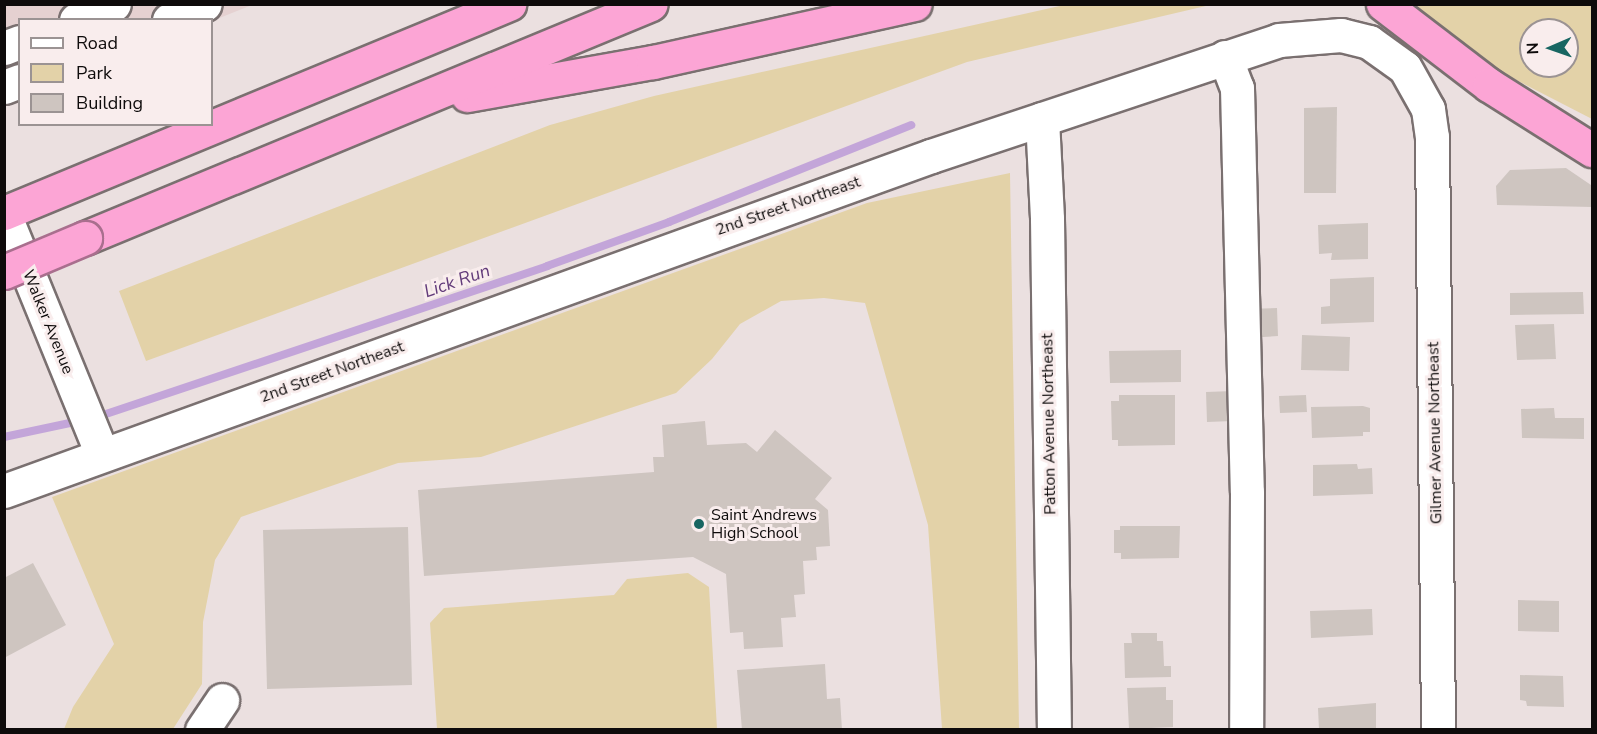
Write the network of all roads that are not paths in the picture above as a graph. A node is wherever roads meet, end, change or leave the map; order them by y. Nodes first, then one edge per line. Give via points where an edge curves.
1 (114, 4) edge
2 (205, 4) edge
3 (508, 4) edge
4 (651, 4) edge
5 (915, 4) edge
6 (1383, 4) edge
7 (81, 18) edge
8 (173, 18) edge
9 (1225, 57) junction
10 (403, 106) junction
11 (1042, 119) junction
12 (1432, 137) joint
13 (1593, 150) edge
14 (4, 214) edge
15 (4, 272) edge
16 (88, 419) junction
17 (4, 490) edge
18 (222, 700) dead end
19 (202, 729) edge
20 (1054, 729) edge
21 (1246, 729) edge
22 (1438, 729) edge

1 - 7 street
2 - 8 street
3 - 14 highway
4 - 10 highway
5 - 10 highway via 653,62
6 - 13 highway via 1489,85
9 - 11 street, 2nd Street Northeast
9 - 12 street, 2nd Street Northeast via 1304,35 1341,35 1369,42 1405,68 1420,89
9 - 21 street via 1237,88 1248,492
10 - 15 highway, bridge
11 - 16 street, 2nd Street Northeast via 622,264 273,395
11 - 20 street, Patton Avenue Northeast via 1047,219
12 - 22 street, Gilmer Avenue Northeast
14 - 16 street, Walker Avenue
16 - 17 street, 2nd Street Northeast
18 - 19 street

